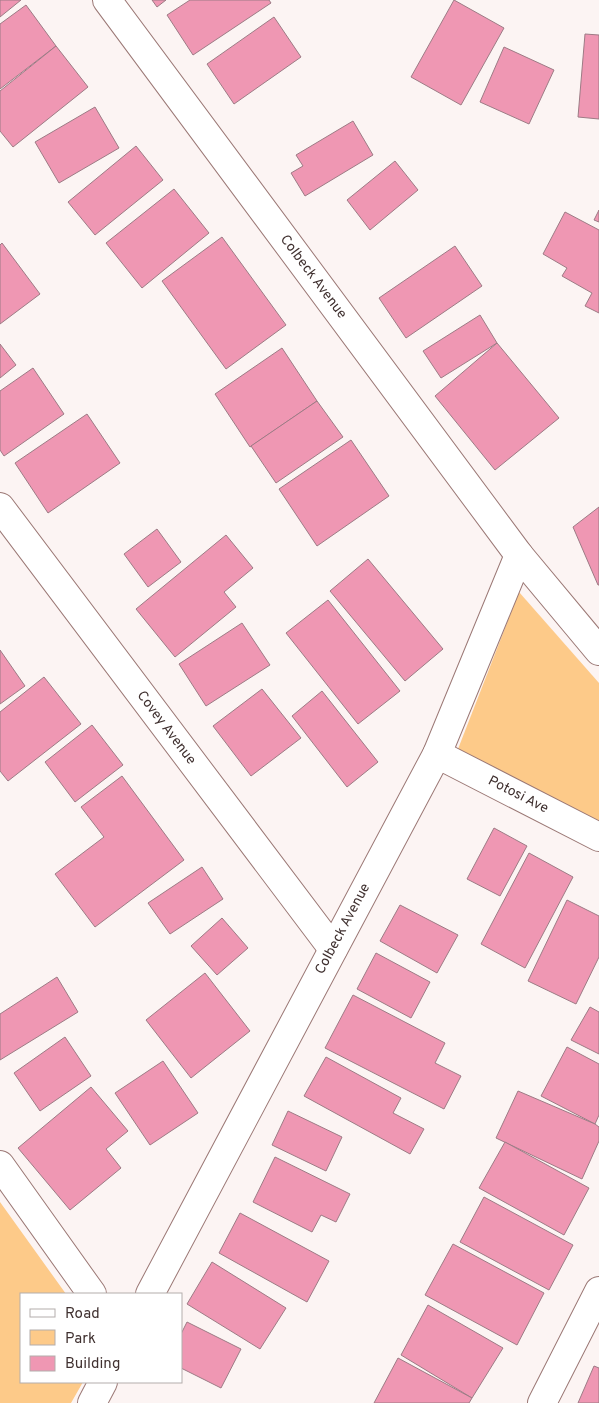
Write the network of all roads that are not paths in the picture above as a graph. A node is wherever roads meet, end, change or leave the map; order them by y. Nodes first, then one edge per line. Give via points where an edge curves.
1 (107, 0) edge
2 (0, 507) edge
3 (519, 555) junction
4 (599, 651) edge
5 (437, 754) junction
6 (599, 837) edge
7 (333, 948) junction
8 (0, 1165) edge
9 (599, 1291) edge
10 (91, 1293) edge
11 (151, 1293) edge
12 (102, 1383) edge
13 (92, 1403) edge
14 (542, 1403) edge

1 - 3 street, Colbeck Avenue
2 - 7 street, Covey Avenue
3 - 4 street, Colbeck Avenue
3 - 5 street, Colbeck Avenue
5 - 6 street, Potosi Ave
5 - 7 street, Colbeck Avenue
7 - 11 street, Colbeck Avenue
8 - 10 street
9 - 14 street
12 - 13 street

